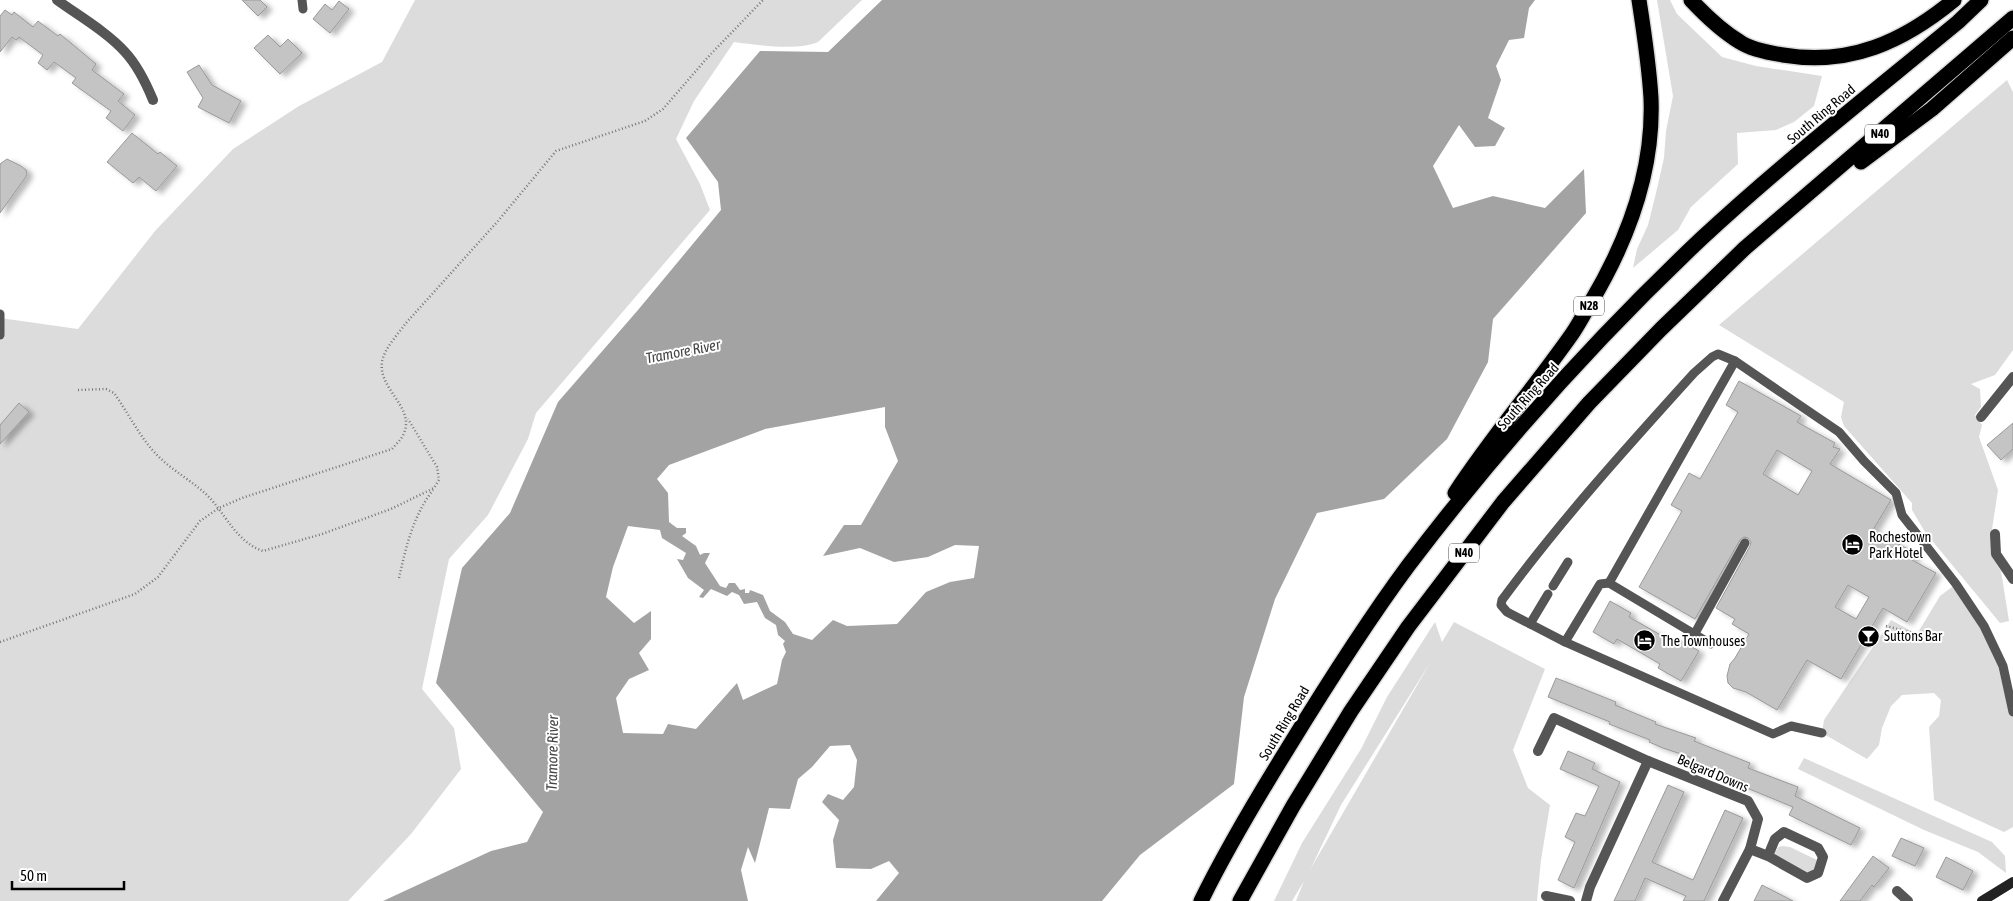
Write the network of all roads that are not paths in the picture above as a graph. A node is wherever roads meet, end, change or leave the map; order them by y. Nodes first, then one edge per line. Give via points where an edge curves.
1 (57, 0) edge
2 (1639, 0) edge
3 (1691, 0) edge
4 (1954, 0) edge
5 (1981, 0) edge
6 (2013, 18) edge
7 (2013, 38) edge
8 (153, 100) dead end
9 (1745, 248) junction
10 (0, 314) edge
11 (0, 334) edge
12 (1735, 361) junction
13 (2013, 377) edge
14 (1981, 417) dead end
15 (1995, 534) dead end
16 (1745, 543) dead end
17 (1568, 562) dead end
18 (1407, 568) junction
19 (2013, 579) edge
20 (1609, 583) junction
21 (1530, 624) junction
22 (1694, 635) junction
23 (1565, 642) junction
24 (1711, 644) dead end
25 (2013, 712) edge
26 (1822, 733) dead end
27 (1538, 752) dead end
28 (1648, 761) junction
29 (1750, 849) junction
30 (1768, 856) junction
31 (2013, 882) edge
32 (1897, 891) dead end
33 (1546, 896) dead end
34 (1201, 901) edge
35 (1240, 901) edge
36 (1570, 901) edge
37 (1586, 901) edge
38 (1723, 901) edge
39 (1908, 901) edge
40 (1982, 901) edge

1 - 8 street via 127,54
2 - 18 highway, N28 via 1651,99 1648,149 1628,231 1610,270 1573,332 1476,462
3 - 4 highway via 1741,43 1800,58 1862,53 1898,38
5 - 18 highway, South Ring Road / N40 via 1780,170 1640,298 1482,474
6 - 9 highway, N40
7 - 9 highway via 1932,109
9 - 35 highway, N40 via 1589,403 1503,502 1408,627 1351,711
10 - 11 lane
12 - 20 lane
12 - 21 lane via 1718,354 1702,364 1542,546 1501,605 1506,612
12 - 25 lane via 1839,432 1896,493 1902,514 1984,626 2003,666
13 - 14 street
15 - 19 street via 1996,554
16 - 22 lane
17 - 21 lane
18 - 34 highway, South Ring Road / N40 via 1324,690 1245,818
20 - 22 lane
20 - 23 lane via 1600,584
21 - 23 lane
22 - 24 lane
23 - 26 lane via 1773,734 1791,726
27 - 28 street, Belgard Downs via 1554,718
28 - 29 street, Belgard Downs via 1748,801 1758,819
28 - 37 street
29 - 30 street
29 - 38 street, Belgard Downs
30 - 30 street via 1807,878 1818,873 1823,857 1818,848 1784,832 1775,839
31 - 40 main road
32 - 39 street
33 - 36 street

